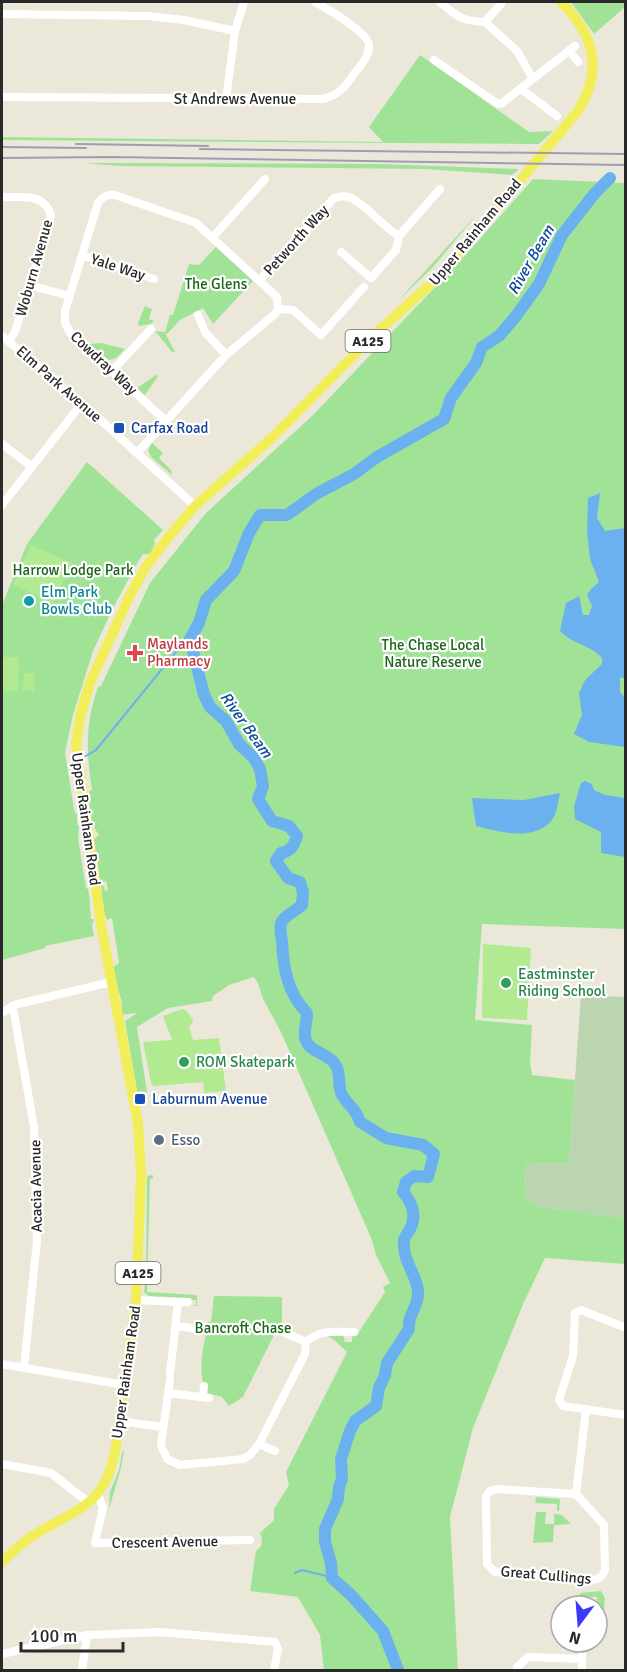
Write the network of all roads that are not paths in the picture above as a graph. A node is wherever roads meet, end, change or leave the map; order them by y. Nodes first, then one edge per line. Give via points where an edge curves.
1 (244, 2) edge
2 (315, 2) edge
3 (440, 2) edge
4 (561, 2) edge
5 (501, 4) dead end
6 (2, 14) edge
7 (485, 22) junction
8 (235, 31) junction
9 (434, 60) dead end
10 (578, 63) dead end
11 (533, 79) junction
12 (521, 89) junction
13 (2, 97) edge
14 (226, 99) junction
15 (557, 116) dead end
16 (265, 179) dead end
17 (440, 189) dead end
18 (2, 197) edge
19 (399, 236) junction
20 (213, 237) junction
21 (341, 252) dead end
22 (82, 255) junction
23 (154, 279) dead end
24 (260, 280) junction
25 (30, 285) junction
26 (364, 287) dead end
27 (69, 296) junction
28 (278, 309) junction
29 (198, 315) dead end
30 (151, 329) dead end
31 (5, 339) edge
32 (226, 355) junction
33 (112, 372) junction
34 (82, 403) junction
35 (166, 421) junction
36 (2, 444) edge
37 (137, 453) junction
38 (32, 467) junction
39 (2, 505) edge
40 (195, 506) junction
41 (111, 982) junction
42 (10, 1007) junction
43 (2, 1013) edge
44 (136, 1300) junction
45 (178, 1302) junction
46 (188, 1302) dead end
47 (176, 1326) junction
48 (626, 1328) edge
49 (205, 1330) dead end
50 (283, 1332) dead end
51 (354, 1332) dead end
52 (306, 1342) junction
53 (2, 1364) edge
54 (24, 1367) junction
55 (124, 1385) junction
56 (204, 1386) dead end
57 (168, 1393) junction
58 (586, 1410) junction
59 (626, 1415) edge
60 (119, 1421) junction
61 (163, 1427) junction
62 (259, 1444) junction
63 (274, 1451) dead end
64 (2, 1464) edge
65 (98, 1494) junction
66 (576, 1494) junction
67 (89, 1503) junction
68 (250, 1540) dead end
69 (2, 1562) edge
70 (87, 1635) junction
71 (2, 1654) edge
72 (582, 1654) edge
73 (582, 1659) junction
74 (582, 1670) edge
75 (82, 1671) edge
76 (274, 1671) edge
77 (517, 1671) edge

1 - 8 street
2 - 14 street, St Andrews Avenue via 365,36 369,45 367,57 342,91 323,99
3 - 7 street via 458,18
4 - 40 main road, Upper Rainham Road / A125 via 582,26 592,56 591,82 578,111 443,273 374,335 273,437
5 - 7 street
6 - 8 street via 147,16
7 - 11 street via 517,51
8 - 14 street
9 - 12 street via 495,103 502,103
10 - 11 street via 572,48
11 - 12 street
12 - 15 street
13 - 14 street, St Andrews Avenue
16 - 20 street
17 - 19 street
18 - 25 street, Woburn Avenue via 37,198 50,211
19 - 21 street via 396,249 371,278
19 - 24 street, Petworth Way via 352,198 334,198
20 - 22 street, Cowdray Way via 183,217 109,195 98,203
20 - 24 street, Cowdray Way
22 - 23 street, Yale Way
22 - 27 street, Cowdray Way
24 - 28 street, Cowdray Way via 277,297
25 - 27 street
25 - 31 street, Woburn Avenue via 15,332
26 - 28 street via 321,335 293,310
27 - 33 street, Cowdray Way via 64,315 66,327
28 - 32 street
29 - 32 street via 205,332
30 - 33 street
31 - 34 street, Elm Park Avenue
32 - 35 street
33 - 35 street, Cowdray Way
34 - 37 street, Elm Park Avenue
34 - 38 street
35 - 37 street
36 - 38 street
37 - 40 street, Elm Park Avenue
38 - 39 street
40 - 41 main road, Upper Rainham Road / A125 via 147,565 130,595 100,659 81,713 76,751
41 - 42 street
41 - 44 main road, Upper Rainham Road / A125 via 138,1123 141,1175
42 - 43 street
42 - 54 street, Acacia Avenue via 34,1127 37,1241
44 - 45 street
44 - 55 main road, Upper Rainham Road / A125
45 - 46 street
45 - 47 street
47 - 49 street
47 - 57 street
48 - 58 street via 581,1310 574,1313 573,1356 560,1404
50 - 52 street
51 - 52 street via 324,1332
52 - 62 street via 305,1354
53 - 54 street
54 - 55 street
55 - 60 main road, Upper Rainham Road / A125
56 - 57 street via 206,1398
57 - 61 street
58 - 59 street
58 - 66 street
60 - 61 street
60 - 65 main road, Upper Rainham Road / A125 via 112,1467
61 - 62 street via 163,1453 180,1465 243,1459
62 - 63 street
64 - 67 street via 51,1473
65 - 67 main road, Upper Rainham Road / A125
65 - 68 street, Crescent Avenue via 103,1508 95,1544
66 - 66 street, Great Cullings via 605,1529 605,1570 600,1579 495,1572 486,1564 486,1497 490,1491
67 - 69 main road, Upper Rainham Road / A125 via 26,1540
70 - 71 street
70 - 75 street
70 - 76 street via 160,1632 275,1642 278,1649
72 - 73 street
73 - 74 street
73 - 77 street via 528,1657

